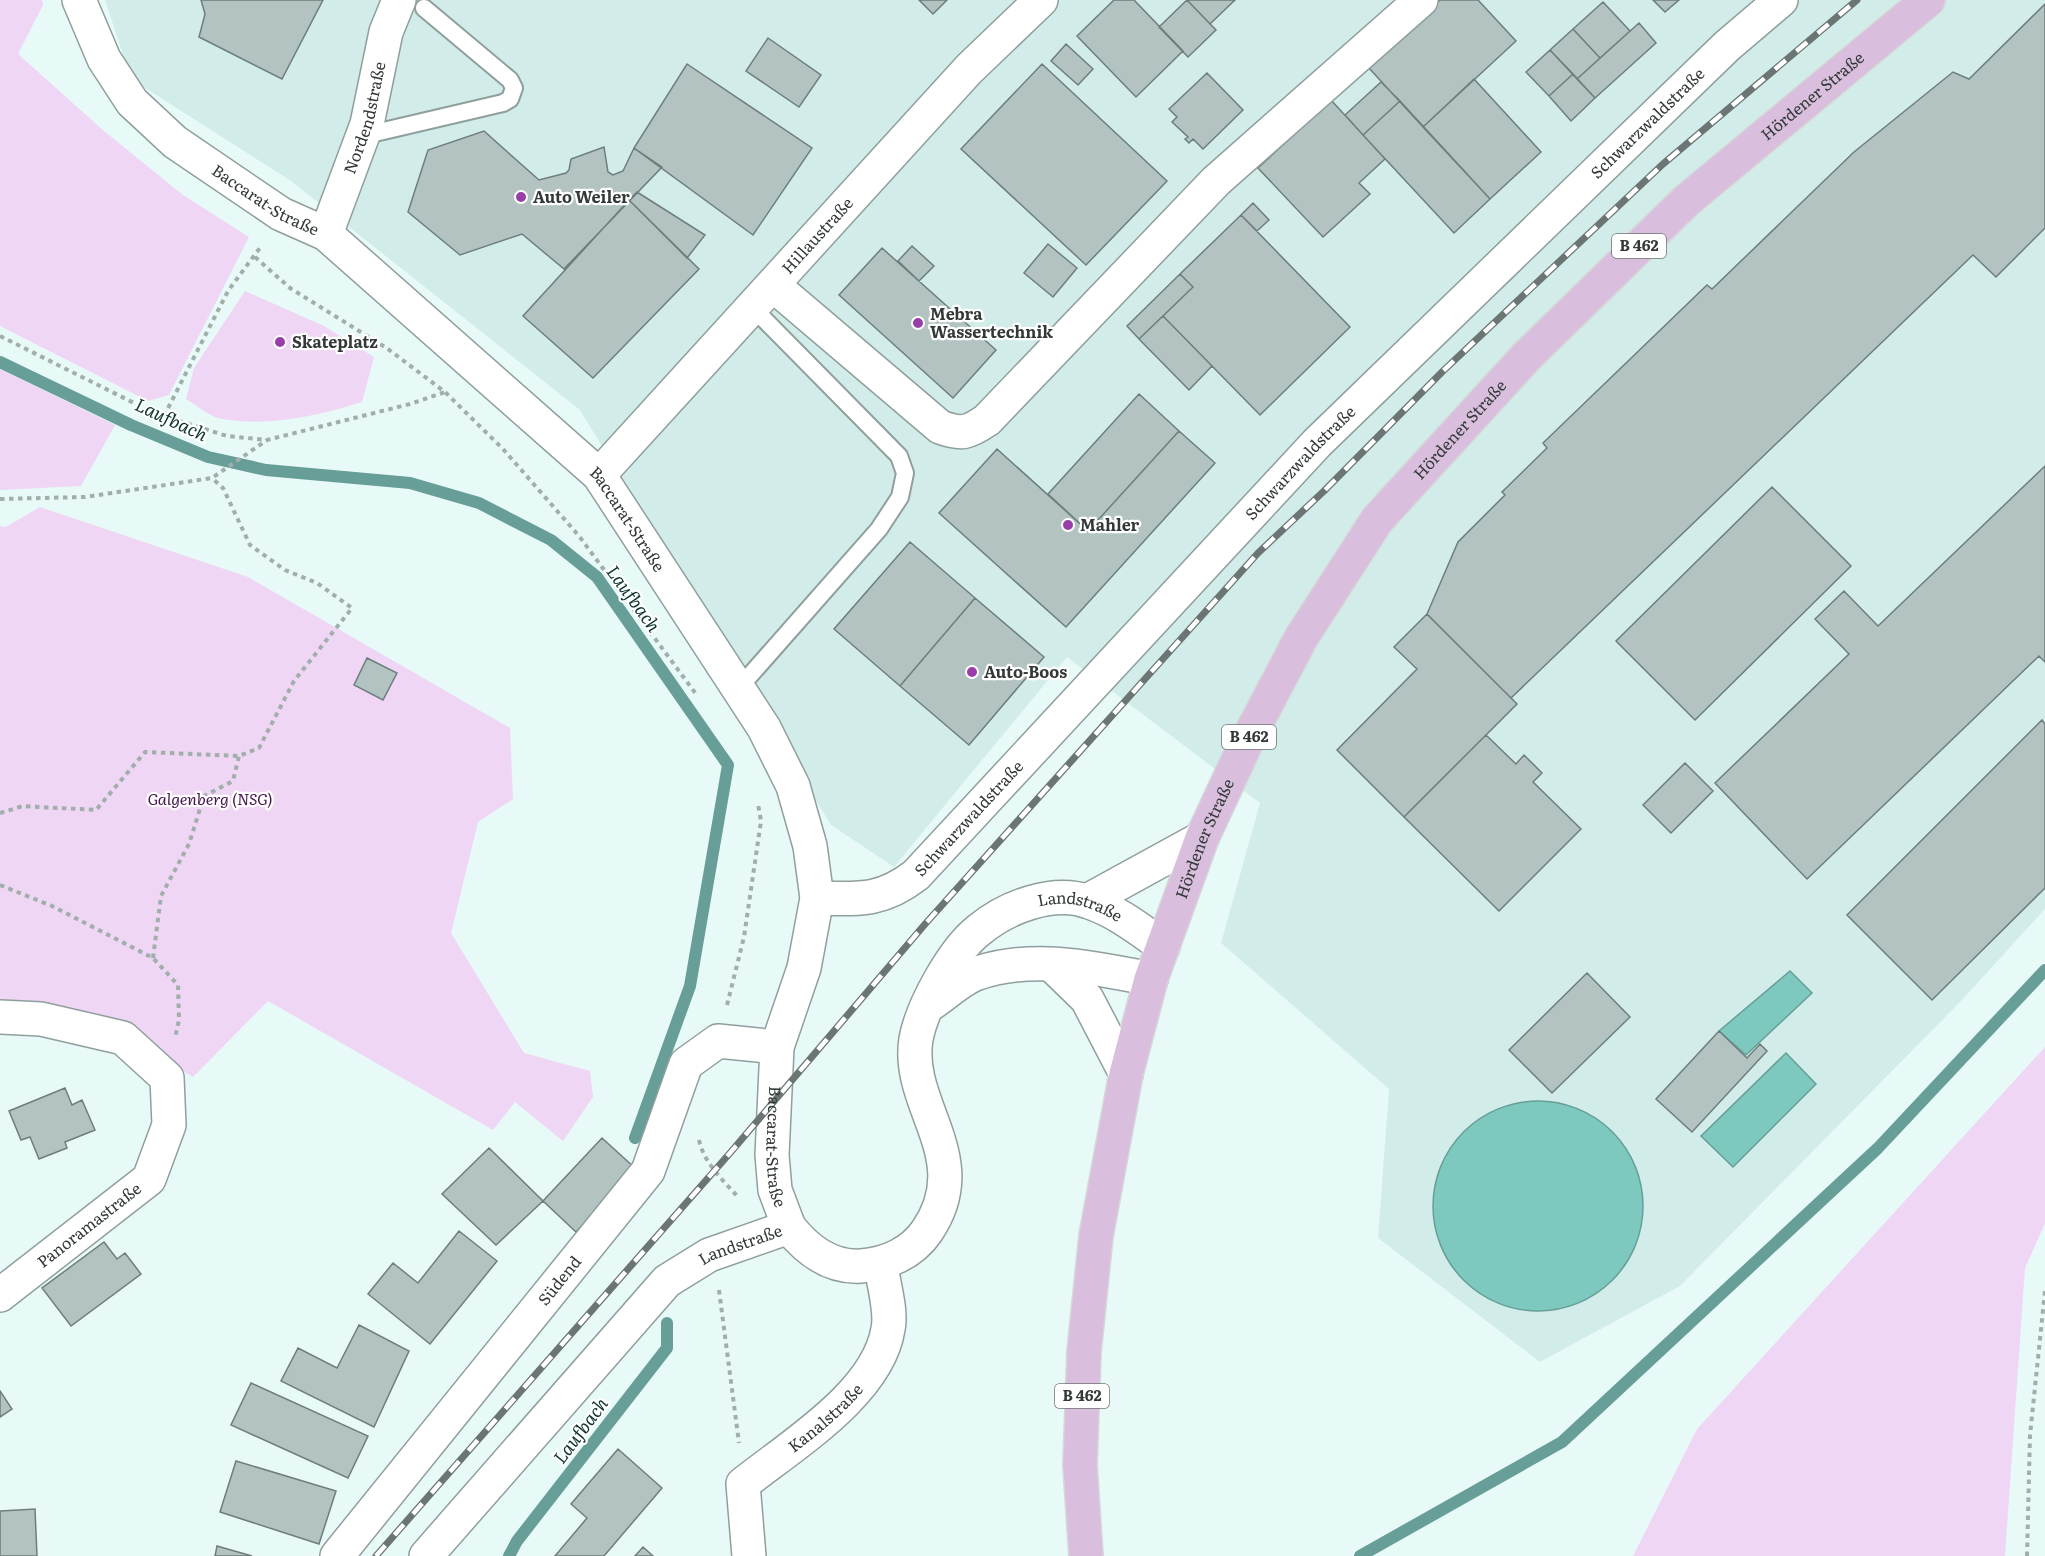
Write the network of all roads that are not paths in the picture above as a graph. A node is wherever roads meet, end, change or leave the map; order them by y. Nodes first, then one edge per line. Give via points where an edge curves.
1 (80, 0) edge
2 (1041, 0) edge
3 (1420, 0) edge
4 (1781, 0) edge
5 (1928, 0) edge
6 (412, 4) edge
7 (362, 136) junction
8 (326, 234) junction
9 (762, 296) junction
10 (599, 475) junction
11 (738, 689) junction
12 (1202, 838) junction
13 (817, 898) junction
14 (1087, 901) junction
15 (1163, 946) junction
16 (1052, 965) junction
17 (1151, 979) junction
18 (928, 1006) junction
19 (0, 1017) edge
20 (777, 1047) junction
21 (1126, 1074) junction
22 (789, 1227) junction
23 (881, 1264) junction
24 (0, 1295) edge
25 (337, 1556) edge
26 (426, 1556) edge
27 (749, 1556) edge
28 (1086, 1556) edge

1 - 8 street, Baccarat-Straße via 104,59 132,102 176,142 271,208
2 - 9 street, Hillaustraße via 969,69
3 - 9 street via 1216,181 987,420 970,432 940,427
4 - 13 street, Schwarzwaldstraße via 1727,46 1317,443 916,875 897,889 871,899
5 - 12 main road, Hördener Straße / B 462 via 1686,201 1526,357 1377,520 1301,639
6 - 7 street, Nordendstraße via 386,32
6 - 7 lane via 510,80 514,88 510,99
7 - 8 street, Nordendstraße
8 - 10 street, Baccarat-Straße
9 - 10 street, Hillaustraße
9 - 11 lane via 899,456 905,473 900,497 879,529
10 - 11 street, Baccarat-Straße
11 - 13 street, Baccarat-Straße via 764,728 793,786 810,846
12 - 14 street
12 - 15 main road, Hördener Straße / B 462
13 - 20 street, Baccarat-Straße via 804,968
14 - 15 street, Landstraße via 1123,918
14 - 18 street, Landstraße via 1047,898 1014,908 978,930 951,963
15 - 17 main road, Hördener Straße / B 462
16 - 17 street via 1091,967
16 - 18 street via 1014,964 976,974
16 - 21 street via 1087,999
17 - 21 main road, B 462
18 - 23 street, Landstraße via 916,1040 917,1070 939,1141 945,1185 941,1204 920,1242
19 - 24 street, Panoramastraße via 41,1019 123,1038 167,1078 169,1125 149,1179
20 - 22 street, Baccarat-Straße via 772,1155 775,1190
20 - 25 street, Südend via 718,1041 686,1064 648,1171
21 - 28 main road, B 462 via 1096,1236 1084,1352 1080,1465
22 - 23 street, Landstraße via 805,1247 826,1260 853,1266
22 - 26 street, Landstraße via 709,1255 667,1281
23 - 27 street, Kanalstraße via 889,1326 883,1352 848,1400 743,1484

